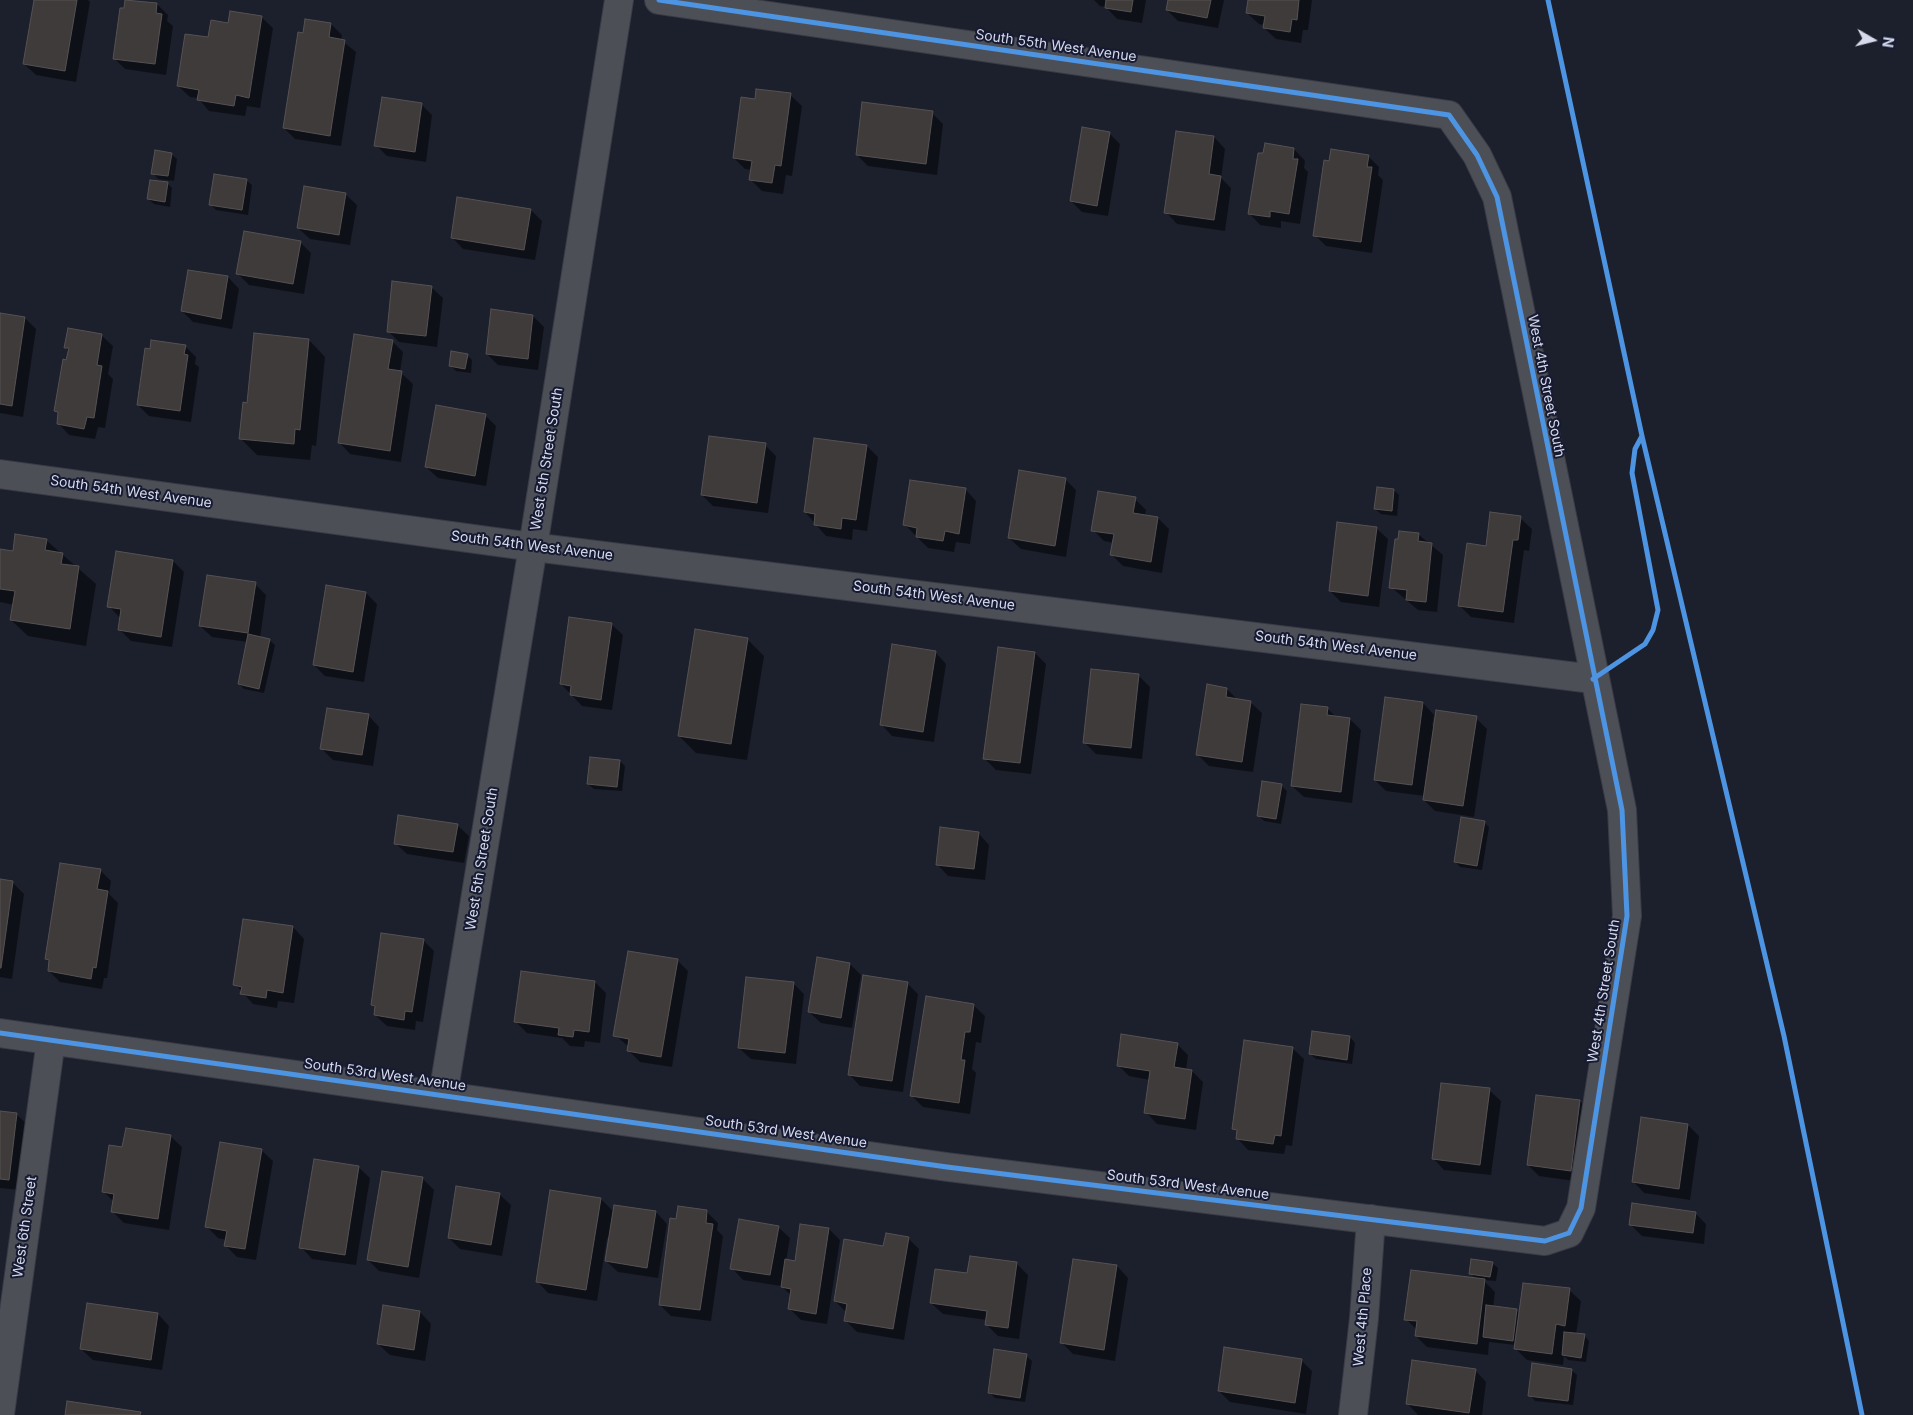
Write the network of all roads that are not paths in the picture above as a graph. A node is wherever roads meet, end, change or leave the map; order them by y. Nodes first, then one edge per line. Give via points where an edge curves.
1 (619, 0) edge
2 (659, 0) edge
3 (1449, 115) joint
4 (0, 474) edge
5 (533, 547) junction
6 (1593, 679) junction
7 (0, 1033) edge
8 (51, 1040) junction
9 (443, 1095) junction
10 (1371, 1219) junction
11 (1569, 1233) joint
12 (0, 1414) edge
13 (1353, 1415) edge

1 - 5 street, West 5th Street South
2 - 3 street, South 55th West Avenue
3 - 6 street, West 4th Street South via 1477,155 1497,197
4 - 5 street, South 54th West Avenue
5 - 6 street, South 54th West Avenue
5 - 9 street, West 5th Street South
6 - 11 street, West 4th Street South via 1622,810 1627,916 1581,1208
7 - 8 street, South 53rd West Avenue
8 - 9 street, South 53rd West Avenue
8 - 12 street, West 6th Street
9 - 10 street, South 53rd West Avenue via 947,1167
10 - 11 street, South 53rd West Avenue via 1545,1241
10 - 13 street, West 4th Place

